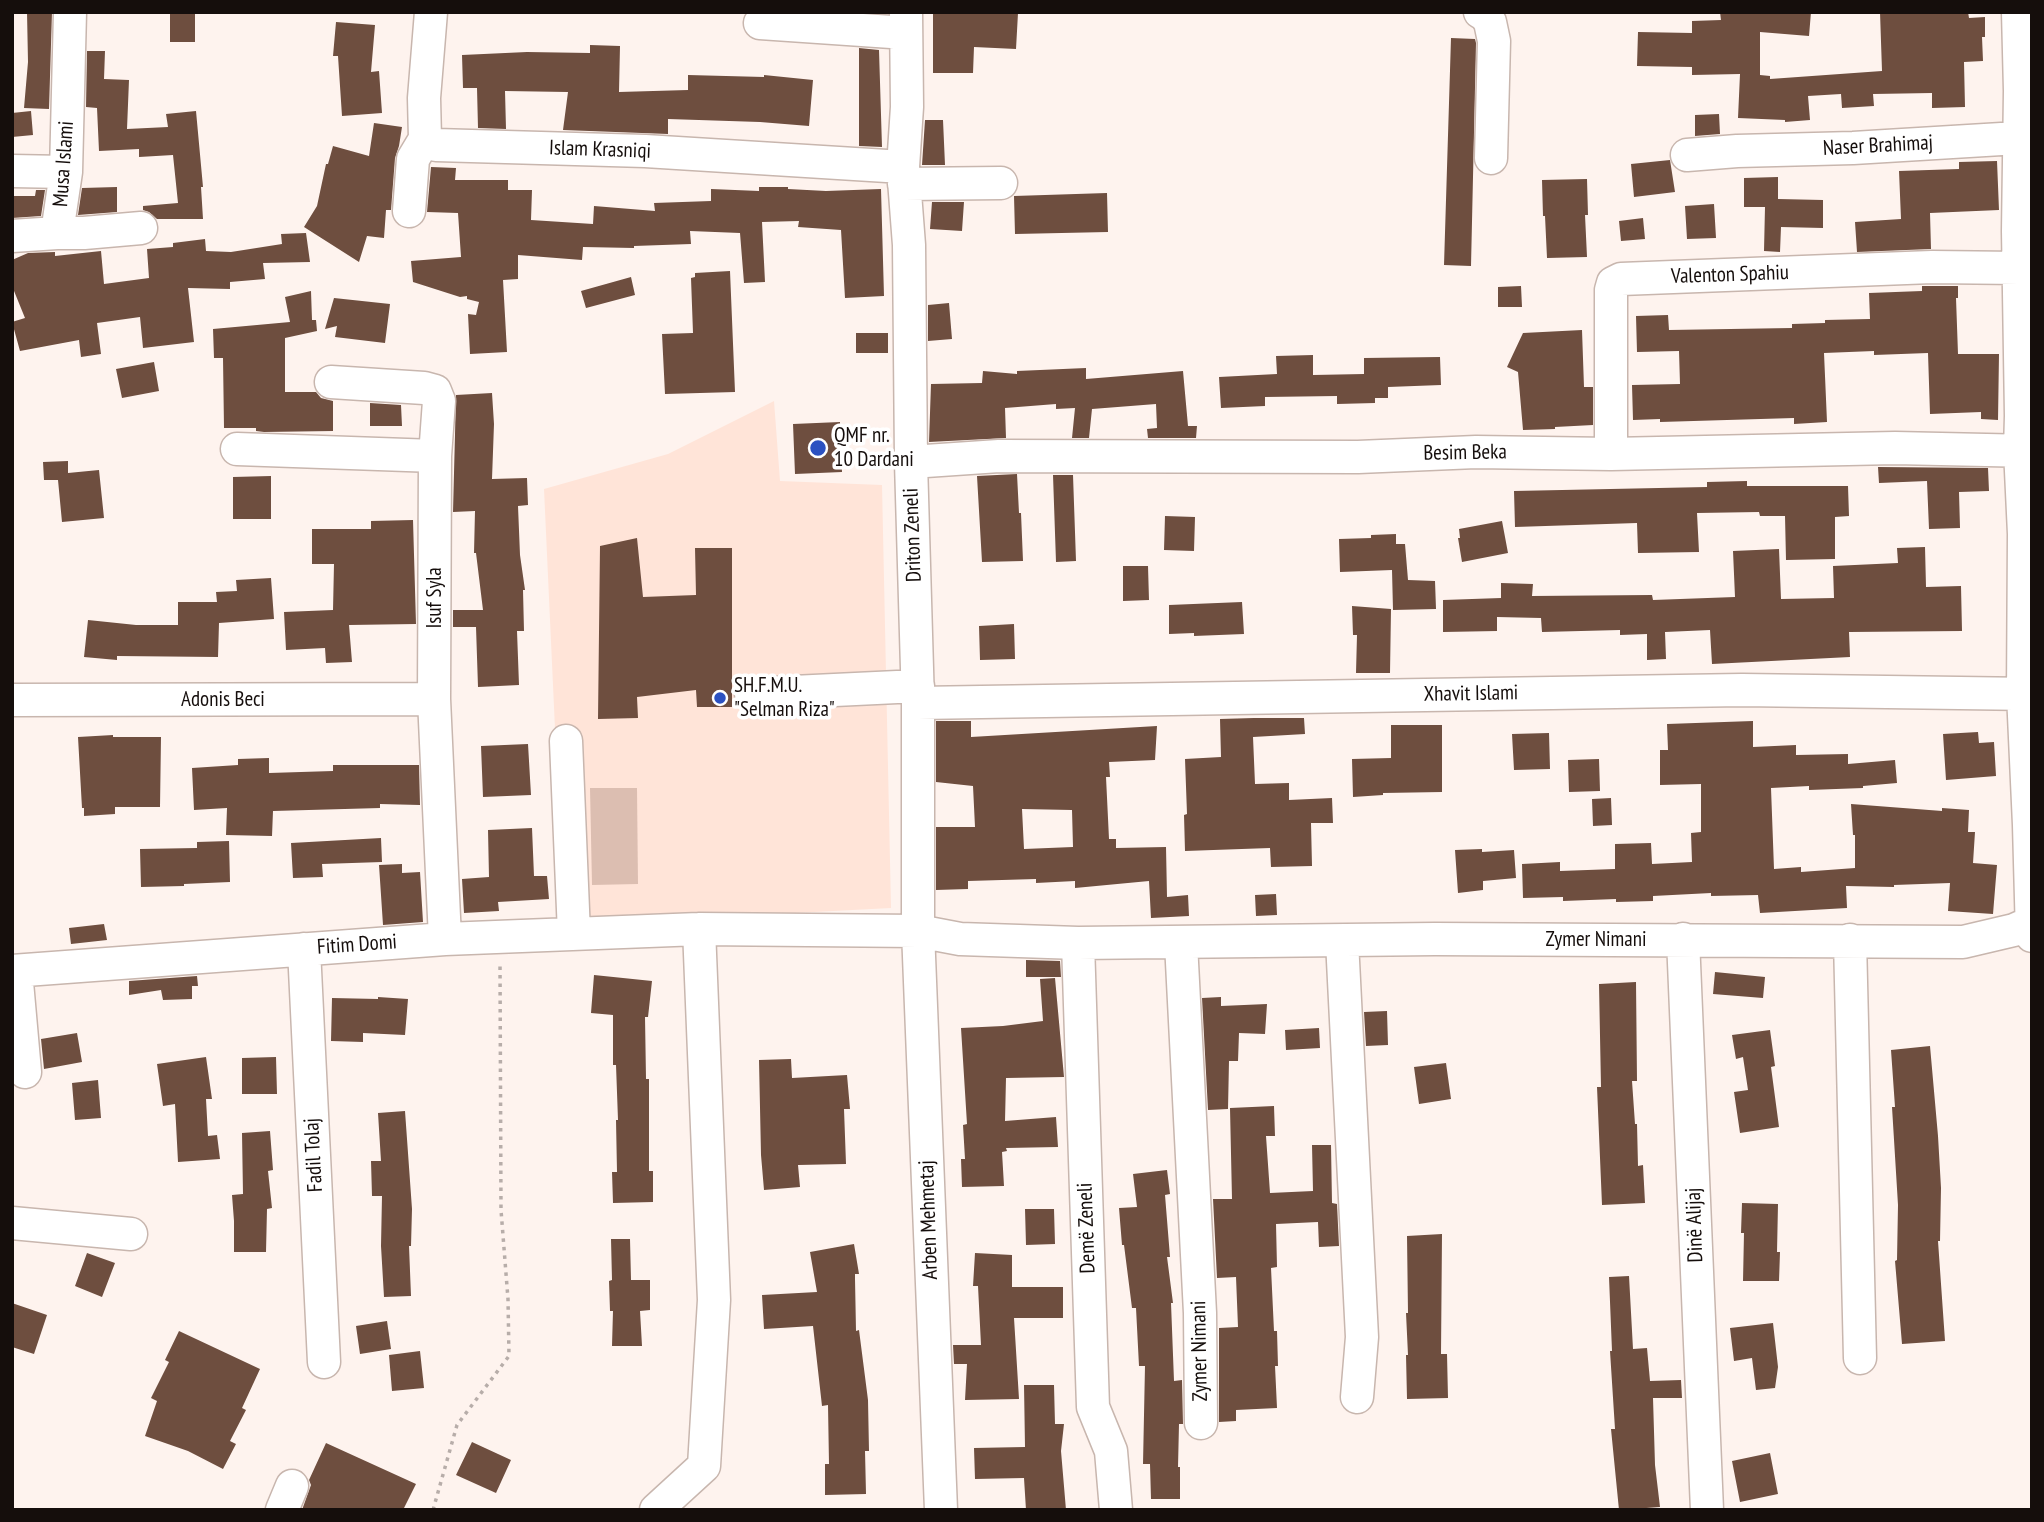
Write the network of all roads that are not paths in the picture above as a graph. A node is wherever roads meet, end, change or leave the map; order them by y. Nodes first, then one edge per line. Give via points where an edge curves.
1 (70, 12) edge
2 (431, 12) edge
3 (1480, 12) edge
4 (2018, 12) edge
5 (906, 22) edge
6 (760, 23) dead end
7 (2026, 91) edge
8 (2018, 138) junction
9 (425, 139) junction
10 (1687, 155) dead end
11 (1491, 158) dead end
12 (12, 171) edge
13 (66, 172) junction
14 (903, 175) junction
15 (1001, 183) dead end
16 (409, 211) dead end
17 (141, 228) dead end
18 (2025, 231) edge
19 (57, 233) junction
20 (12, 236) edge
21 (2019, 268) junction
22 (331, 382) dead end
23 (237, 449) dead end
24 (2026, 451) edge
25 (1611, 454) junction
26 (435, 456) junction
27 (911, 462) junction
28 (751, 694) dead end
29 (918, 694) junction
30 (2027, 694) edge
31 (434, 699) junction
32 (12, 700) edge
33 (566, 741) dead end
34 (2032, 922) edge
35 (699, 929) junction
36 (918, 931) junction
37 (574, 934) junction
38 (2032, 936) edge
39 (444, 939) junction
40 (1683, 939) junction
41 (1850, 940) junction
42 (1342, 941) junction
43 (1078, 943) junction
44 (1181, 943) junction
45 (304, 949) junction
46 (14, 971) edge
47 (25, 1073) dead end
48 (12, 1223) edge
49 (131, 1234) dead end
50 (1860, 1358) dead end
51 (324, 1362) dead end
52 (1357, 1396) dead end
53 (1201, 1423) dead end
54 (656, 1510) edge
55 (941, 1510) edge
56 (1116, 1510) edge
57 (1707, 1510) edge

1 - 13 street, Musa Islami
2 - 9 street
3 - 11 street via 1490,22 1494,41
4 - 7 street
5 - 6 street
5 - 14 street, Driton Zeneli
7 - 8 street
8 - 10 street, Naser Brahimaj
8 - 18 street
9 - 14 street, Islam Krasniqi via 436,145 645,150
9 - 16 street via 413,159
12 - 13 street
13 - 19 street, Musa Islami
14 - 15 street, Islam Krasniqi
14 - 27 street, Driton Zeneli via 909,245
17 - 19 street, Musa Islami
18 - 21 street
19 - 20 street
21 - 24 street via 2021,416
21 - 25 street, Valenton Spahiu via 1621,279 1611,290
22 - 26 street, Isuf Syla via 435,391 439,401
23 - 26 street
24 - 25 street, Besim Beka
24 - 30 street
25 - 27 street, Besim Beka via 999,456
26 - 31 street, Isuf Syla
27 - 29 street, Driton Zeneli
28 - 29 street, Xhavit Islami
29 - 30 street, Xhavit Islami via 1030,699 1742,690
29 - 36 street, Driton Zeneli
30 - 34 street
31 - 32 street, Adonis Beci
31 - 39 street, Isuf Syla
33 - 37 street
34 - 38 street
34 - 41 street, Zymer Nimani via 1963,942
35 - 36 street, Fitim Domi
35 - 37 street, Fitim Domi
35 - 54 street via 714,1300 704,1466
36 - 43 street, Zymer Nimani via 960,939
36 - 55 street, Arben Mehmetaj
37 - 39 street, Fitim Domi
39 - 45 street, Fitim Domi
40 - 41 street, Zymer Nimani
40 - 42 street, Zymer Nimani
40 - 57 street, Dinë Alijaj
41 - 50 street
42 - 44 street, Zymer Nimani
42 - 52 street via 1362,1337
43 - 44 street, Zymer Nimani
43 - 56 street, Demë Zeneli via 1093,1407 1111,1451
44 - 53 street, Zymer Nimani via 1200,1313
45 - 46 street, Fitim Domi
45 - 51 street, Fadil Tolaj
46 - 47 street, Fitim Domi
48 - 49 street

